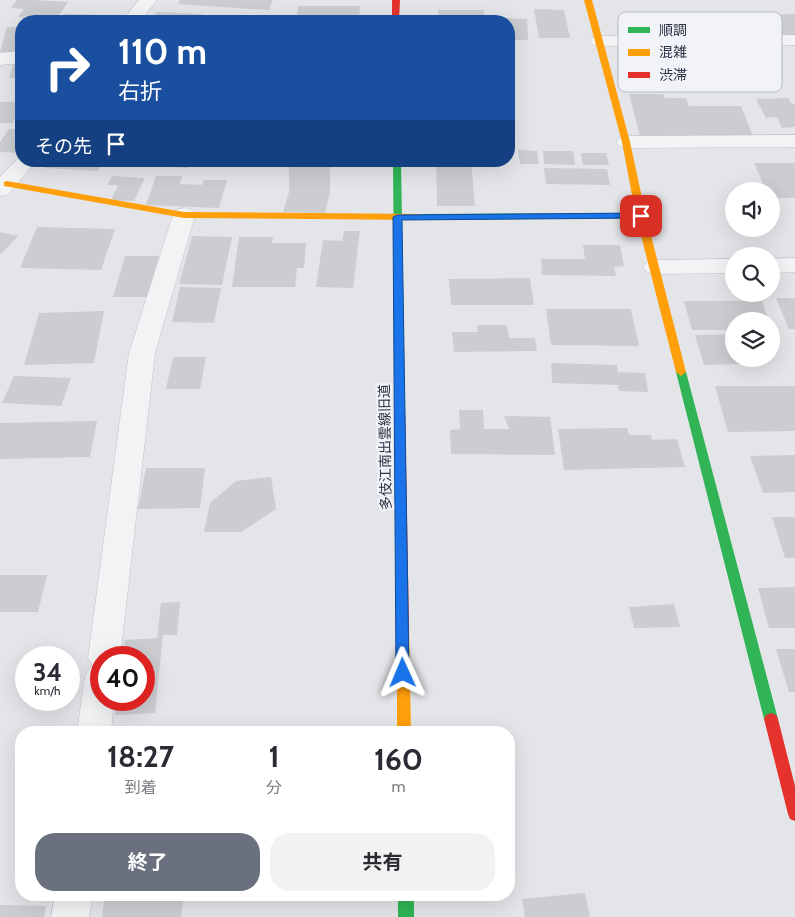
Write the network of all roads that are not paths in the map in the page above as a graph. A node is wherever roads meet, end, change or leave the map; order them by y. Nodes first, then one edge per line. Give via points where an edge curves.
1 (148, 0) edge
2 (396, 0) edge
3 (588, 0) edge
4 (135, 15) edge
5 (396, 15) edge
6 (782, 40) edge
7 (795, 40) edge
8 (599, 42) junction
9 (618, 42) edge
10 (15, 58) edge
11 (0, 59) edge
12 (795, 140) edge
13 (626, 142) junction
14 (21, 167) edge
15 (397, 167) edge
16 (3, 187) edge
17 (184, 215) junction
18 (641, 216) junction
19 (397, 217) junction
20 (795, 265) edge
21 (725, 266) edge
22 (780, 266) edge
23 (655, 267) junction
24 (105, 646) edge
25 (97, 711) edge
26 (95, 726) edge
27 (404, 726) edge
28 (795, 814) edge
29 (73, 901) edge
30 (406, 901) edge
31 (70, 917) edge
32 (406, 917) edge

1 - 4 street
2 - 5 street
3 - 8 street
6 - 7 street
8 - 9 street
8 - 13 street
10 - 11 street
12 - 13 street
13 - 18 street
14 - 16 street
15 - 19 street, 多伎江南出雲線旧道
16 - 17 street
17 - 19 street
17 - 24 street via 142,353
18 - 19 street
18 - 23 street
19 - 27 street, 多伎江南出雲線旧道
20 - 22 street
21 - 23 street
23 - 28 street
25 - 26 street
29 - 31 street
30 - 32 street

